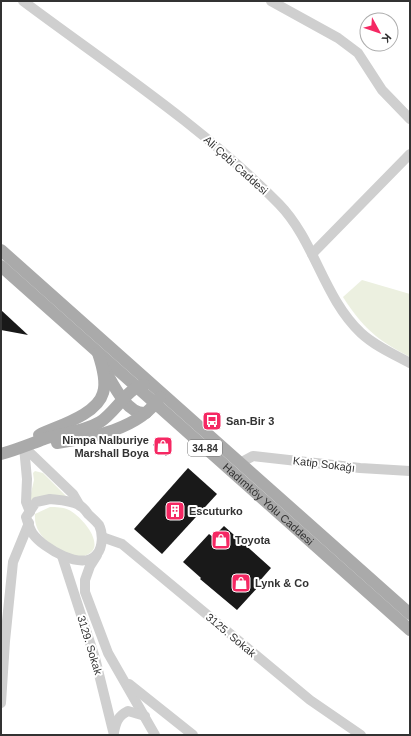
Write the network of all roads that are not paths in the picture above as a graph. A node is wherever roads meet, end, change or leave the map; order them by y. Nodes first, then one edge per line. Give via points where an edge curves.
1 (23, 1) edge
2 (271, 1) edge
3 (410, 119) edge
4 (410, 154) edge
5 (1, 250) edge
6 (312, 254) junction
7 (1, 266) edge
8 (98, 352) junction
9 (410, 363) edge
10 (103, 367) junction
11 (136, 387) junction
12 (158, 390) junction
13 (123, 400) junction
14 (155, 404) junction
15 (146, 413) junction
16 (24, 447) junction
17 (1, 454) edge
18 (240, 463) junction
19 (410, 470) edge
20 (80, 506) junction
21 (30, 512) junction
22 (29, 523) junction
23 (102, 537) junction
24 (97, 555) junction
25 (62, 556) junction
26 (410, 614) edge
27 (410, 630) edge
28 (122, 679) junction
29 (1, 703) edge
30 (145, 716) junction
31 (114, 735) edge
32 (155, 735) edge
33 (193, 735) edge
34 (361, 735) edge

1 - 6 street, Ali Çebi Caddesi via 203,136 254,180 293,220
2 - 3 street via 338,38 358,53 382,90
4 - 6 street
5 - 12 main road, Hadımköy Yolu Caddesi / 34-84
6 - 9 street, Ali Çebi Caddesi via 330,290 361,333 378,346
7 - 8 main road, Hadımköy Yolu Caddesi / 34-84
8 - 10 main road
8 - 11 main road, Hadımköy Yolu Caddesi / 34-84
10 - 13 main road
10 - 16 main road via 103,394 95,407 38,435
11 - 12 main road via 147,385
11 - 13 main road
11 - 14 main road, Hadımköy Yolu Caddesi / 34-84
12 - 14 main road
12 - 18 main road, Hadımköy Yolu Caddesi / 34-84
13 - 15 main road via 134,410
13 - 16 main road via 93,426
14 - 15 main road
14 - 27 main road, Hadımköy Yolu Caddesi / 34-84
15 - 16 main road via 100,434
16 - 17 main road
16 - 20 street via 73,494
16 - 21 street via 26,502
18 - 19 street, Katip Sokağı via 253,456 360,468
18 - 26 main road, Hadımköy Yolu Caddesi / 34-84
20 - 21 street via 63,500 50,500 36,502
20 - 23 street via 99,525
21 - 22 street via 26,517
22 - 25 street via 33,535
22 - 29 street via 13,562
23 - 24 street via 102,545
23 - 34 street, 3125. Sokak via 122,544 310,700
24 - 25 street via 85,560
24 - 28 street via 85,580 85,592 108,653
25 - 31 street, 3129. Sokak via 95,658
28 - 30 street
28 - 33 street
30 - 31 street via 128,711 122,713 116,720
30 - 32 street

